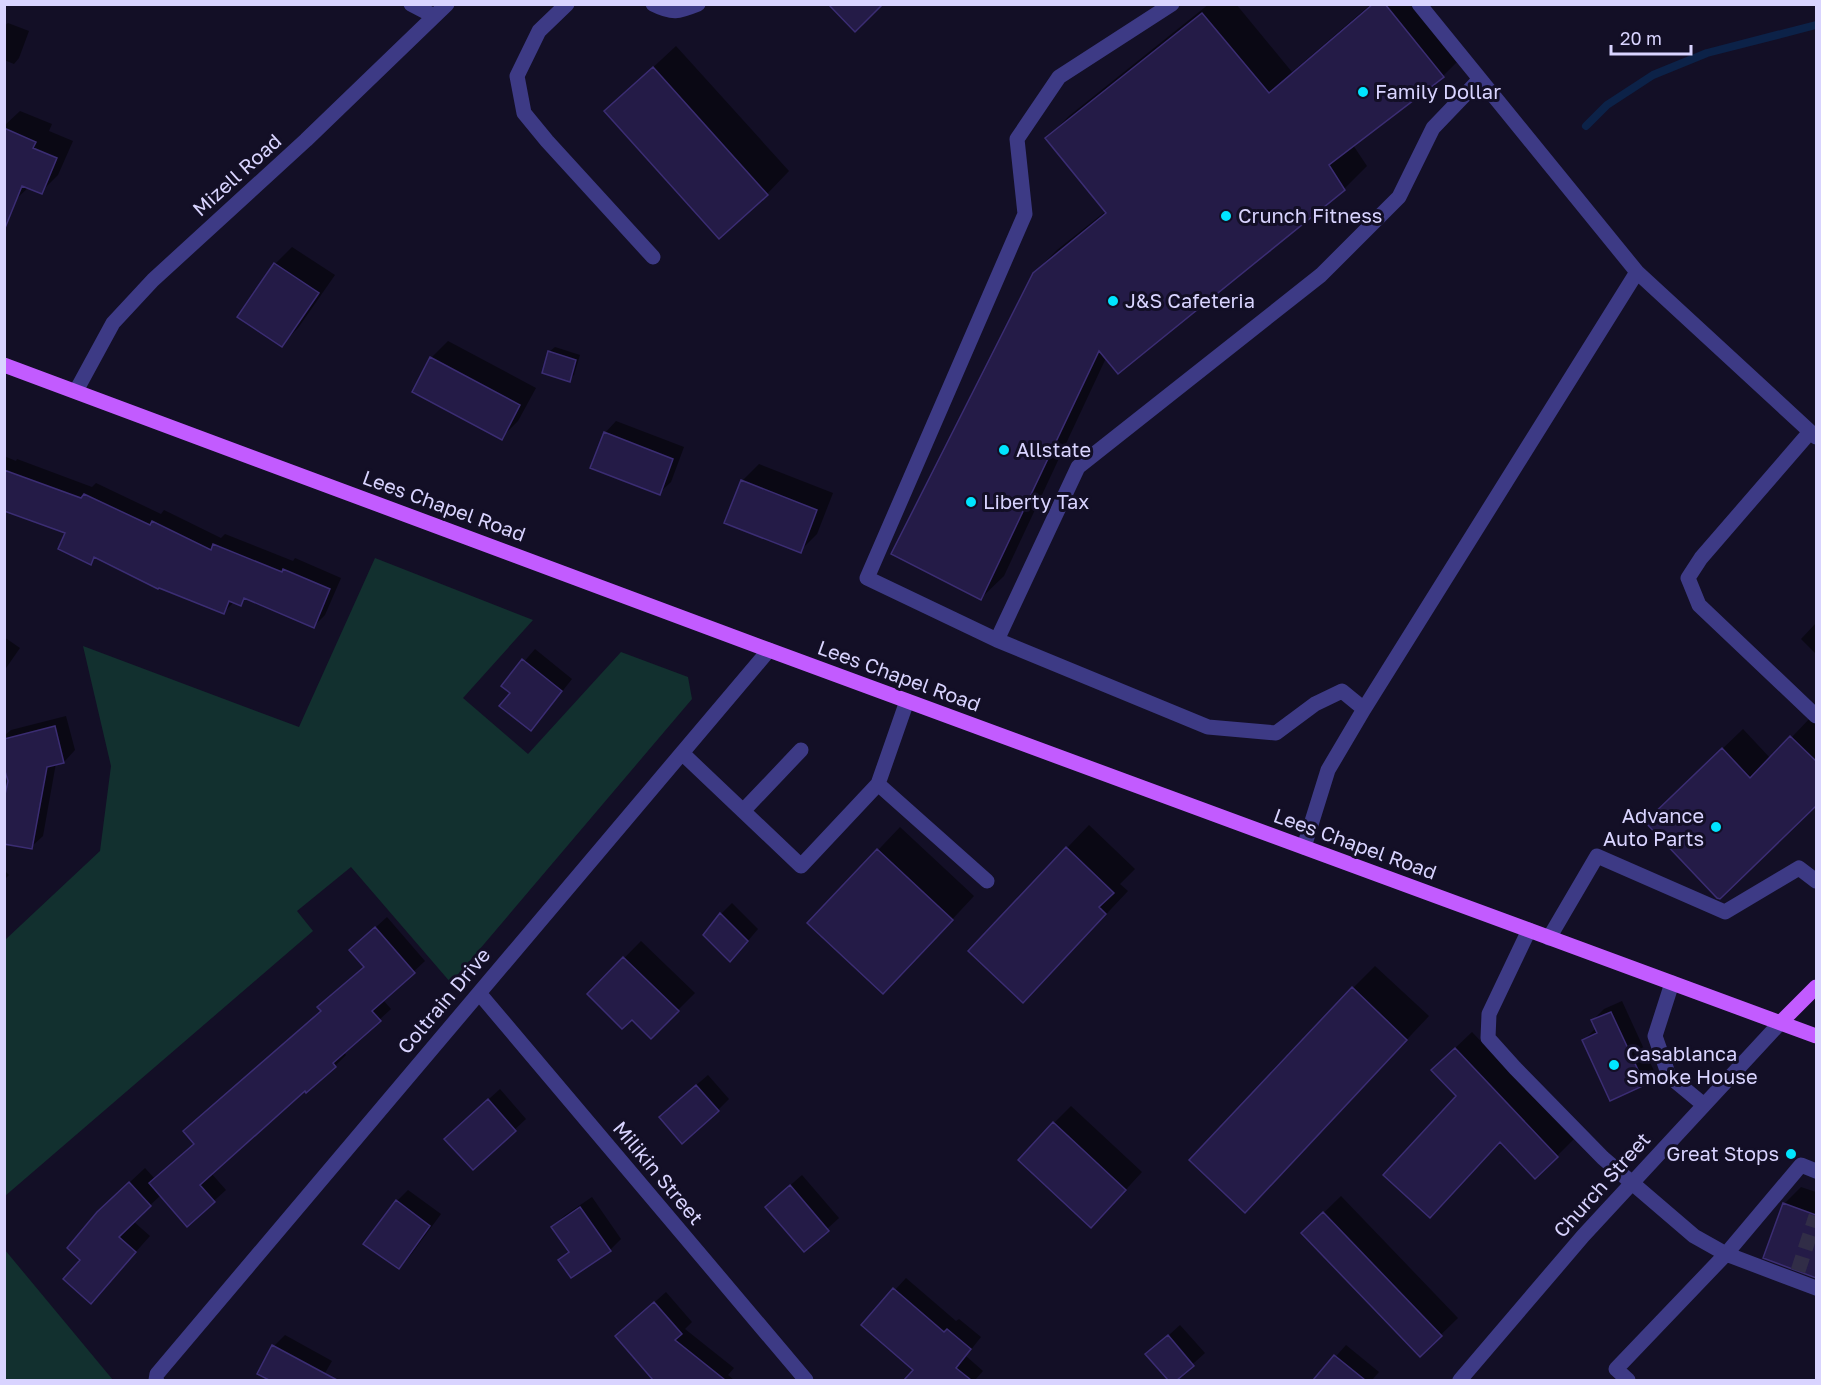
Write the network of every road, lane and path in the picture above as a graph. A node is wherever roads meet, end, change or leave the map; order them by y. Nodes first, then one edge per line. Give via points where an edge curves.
1 (411, 4) edge
2 (447, 4) edge
3 (567, 4) edge
4 (653, 4) edge
5 (698, 4) edge
6 (1172, 4) edge
7 (1419, 4) edge
8 (434, 16) junction
9 (1480, 79) junction
10 (653, 257) dead end
11 (1637, 272) junction
12 (4, 365) edge
13 (76, 391) junction
14 (1813, 434) edge
15 (997, 640) junction
16 (769, 650) junction
17 (907, 701) junction
18 (1364, 709) junction
19 (1816, 716) edge
20 (801, 750) dead end
21 (682, 753) junction
22 (878, 784) junction
23 (743, 811) junction
24 (1304, 847) junction
25 (987, 881) dead end
26 (1816, 881) edge
27 (1529, 930) junction
28 (1549, 938) junction
29 (1672, 983) junction
30 (1816, 987) edge
31 (479, 993) junction
32 (1781, 1022) junction
33 (1816, 1036) edge
34 (1704, 1105) junction
35 (1816, 1171) edge
36 (1633, 1182) junction
37 (1726, 1254) junction
38 (1816, 1288) edge
39 (156, 1380) edge
40 (806, 1380) edge
41 (1460, 1380) edge
42 (1628, 1380) edge

1 - 8 street
2 - 8 street, Mizell Road
3 - 10 street via 539,31 517,76 524,112
4 - 5 street via 678,12
6 - 15 street via 1059,77 1017,139 1025,214 867,578
7 - 9 street
8 - 13 street, Mizell Road via 153,280 113,323
9 - 11 street
9 - 15 street via 1433,128 1400,197 1321,274 1078,467
11 - 14 street
11 - 18 street
12 - 13 main road, Lees Chapel Road
13 - 16 main road, Lees Chapel Road
14 - 19 street via 1701,558 1688,578 1699,605
15 - 18 street via 1208,727 1276,734 1315,704 1342,691
16 - 17 main road, Lees Chapel Road
16 - 21 street, Coltrain Drive
17 - 22 street
17 - 24 main road, Lees Chapel Road
18 - 24 street via 1328,770
20 - 23 street
21 - 23 street
21 - 31 street, Coltrain Drive
22 - 23 street via 801,866
22 - 25 street
24 - 27 main road, Lees Chapel Road
26 - 28 street via 1799,868 1725,912 1597,856
27 - 28 main road, Lees Chapel Road
27 - 36 street via 1489,1014 1488,1038 1603,1158
28 - 29 main road, Lees Chapel Road
29 - 32 main road, Lees Chapel Road
29 - 34 street via 1655,1036 1669,1076
30 - 32 main road
31 - 39 street, Coltrain Drive via 157,1374
31 - 40 street, Milikin Street
32 - 33 main road, Lees Chapel Road
32 - 34 street, Church Street
34 - 36 street, Church Street
35 - 37 street via 1801,1165
36 - 37 street via 1694,1236
36 - 41 street, Church Street
37 - 38 street via 1796,1275
37 - 42 street via 1616,1370

